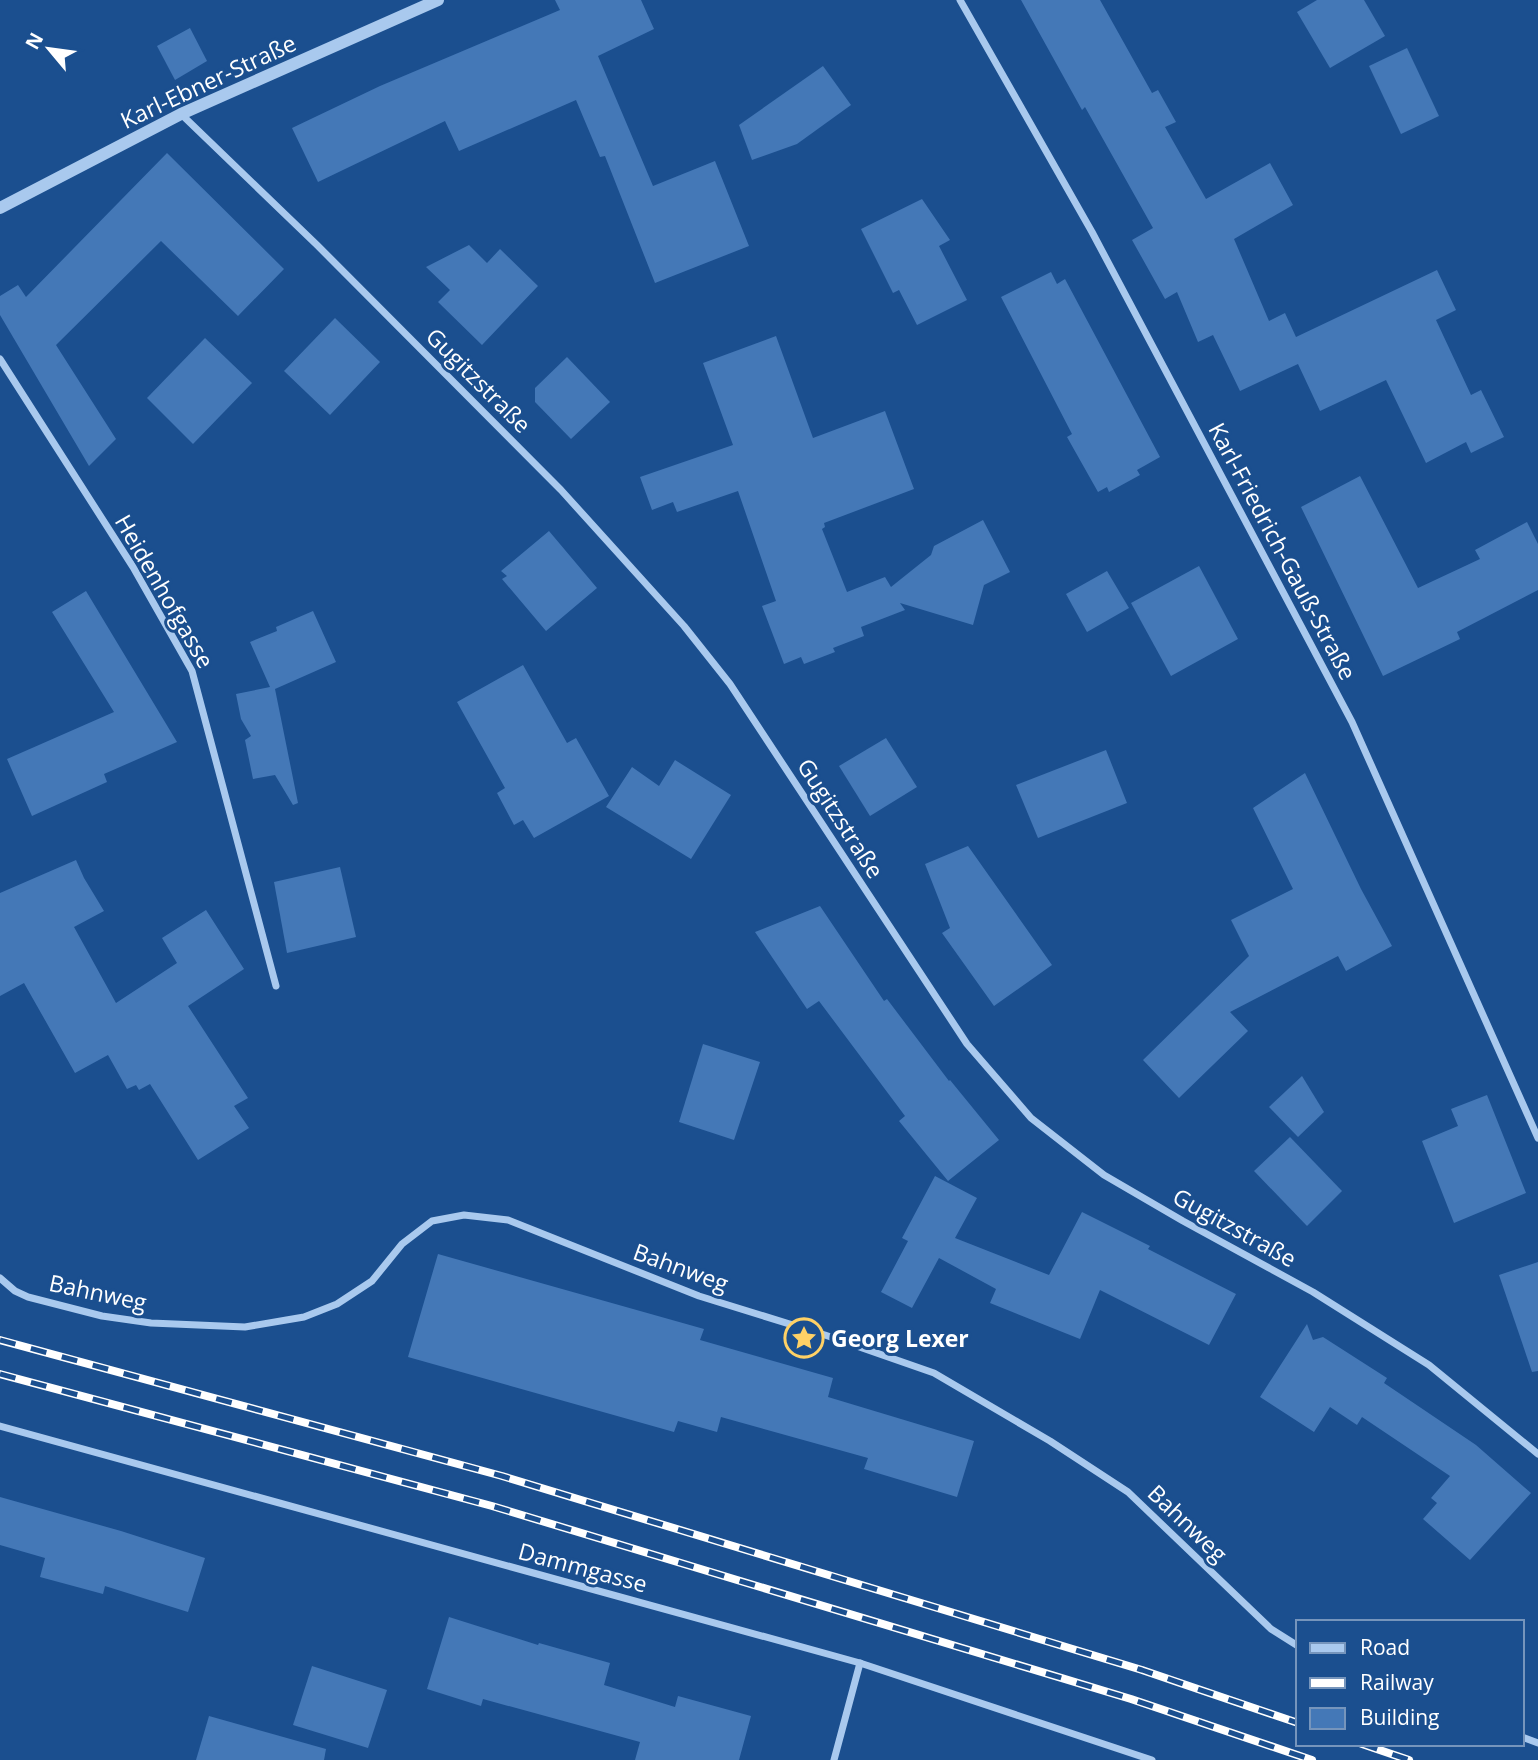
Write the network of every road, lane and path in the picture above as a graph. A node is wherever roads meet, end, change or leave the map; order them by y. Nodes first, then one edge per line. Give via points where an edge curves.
1 (438, 0) edge
2 (960, 0) edge
3 (181, 114) junction
4 (0, 208) edge
5 (0, 359) edge
6 (276, 986) dead end
7 (1538, 1138) edge
8 (0, 1278) edge
9 (0, 1426) edge
10 (1538, 1454) edge
11 (1296, 1645) edge
12 (860, 1663) junction
13 (834, 1760) edge
14 (1152, 1760) edge

1 - 3 street, Karl-Ebner-Straße
2 - 7 street, Karl-Friedrich-Gauß-Straße via 1092,232 1352,722
3 - 4 street, Karl-Ebner-Straße
3 - 10 street, Gugitzstraße via 561,490 684,626 730,684 967,1044 1031,1118 1104,1175 1313,1292 1429,1365
5 - 6 street, Heidenhofgasse via 133,566 192,671
8 - 11 street, Bahnweg via 28,1297 102,1316 245,1327 303,1317 337,1304 372,1281 402,1244 432,1221 464,1215 508,1220 699,1296 934,1373 1128,1492 1271,1629
9 - 12 street, Dammgasse
12 - 13 street
12 - 14 street, Dammgasse

